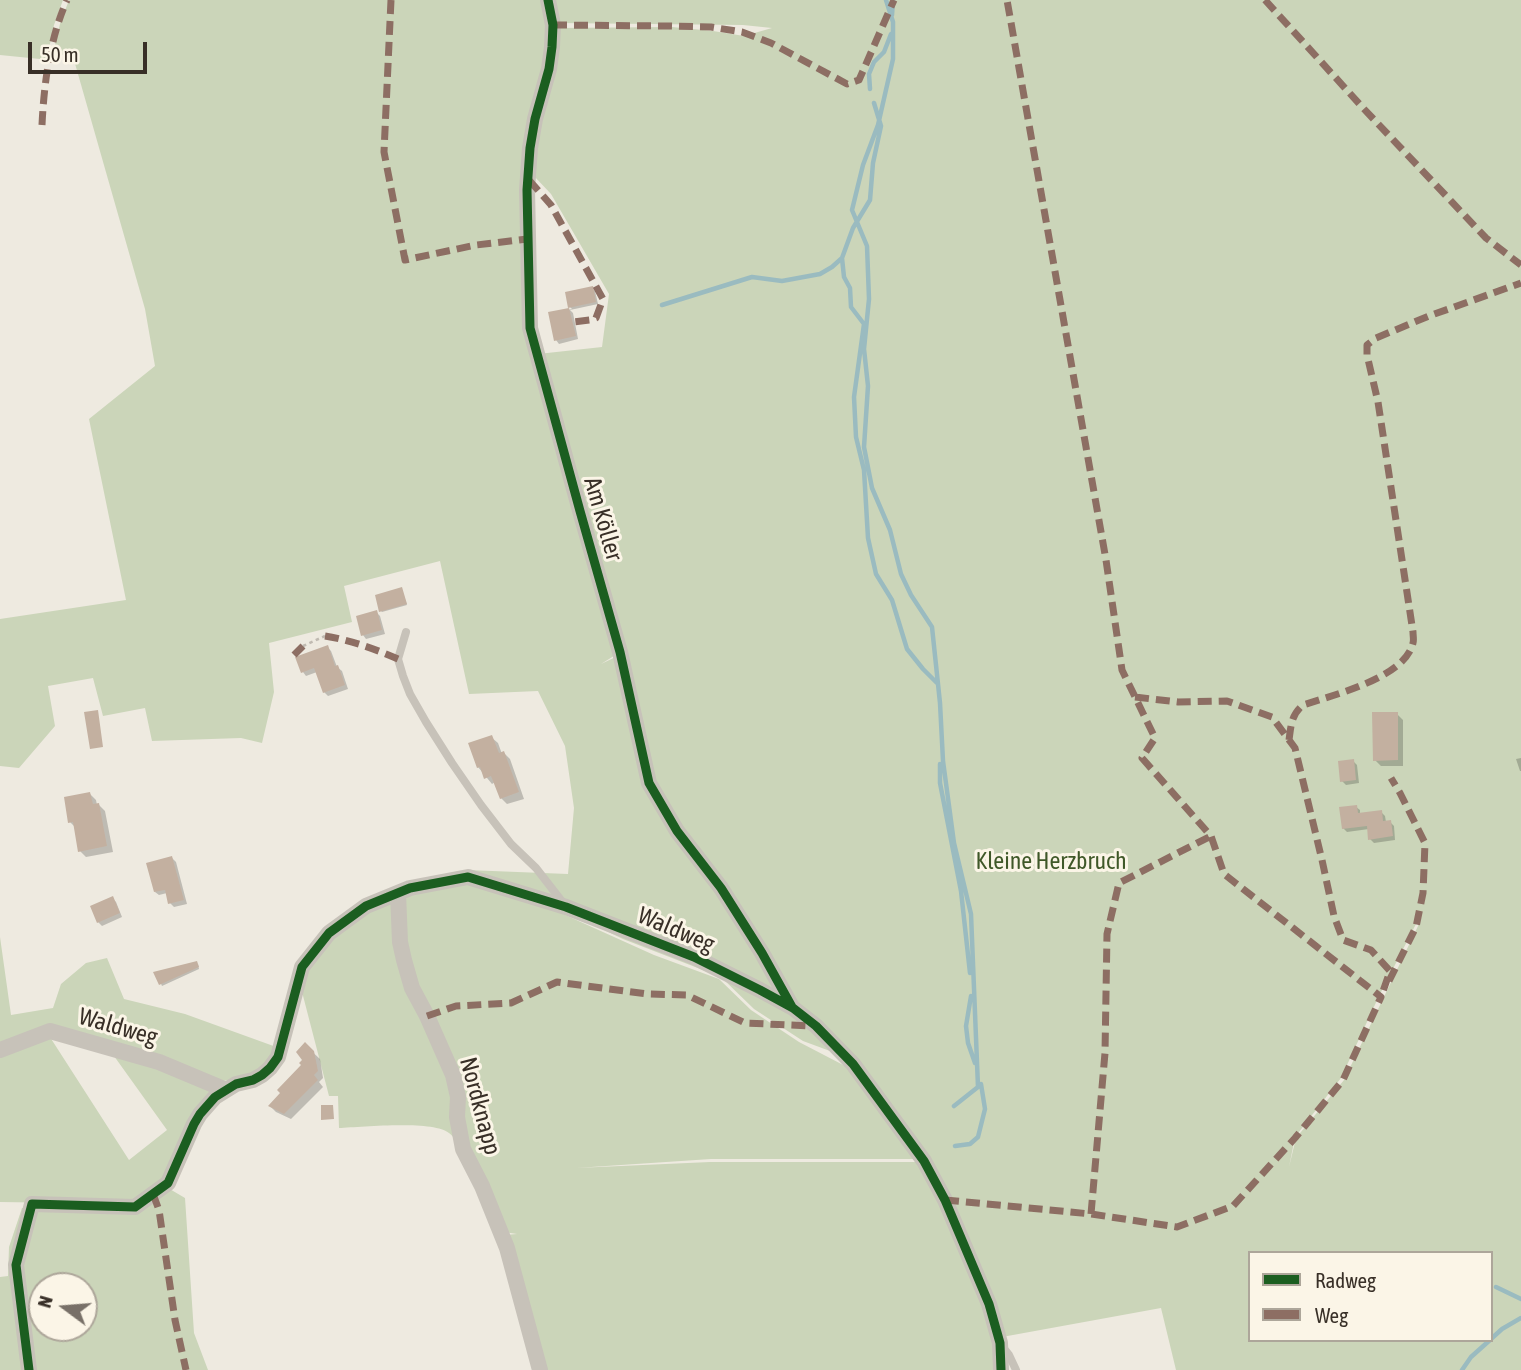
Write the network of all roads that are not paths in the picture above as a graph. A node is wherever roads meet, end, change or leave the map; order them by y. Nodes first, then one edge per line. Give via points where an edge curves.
1 (548, 0) edge
2 (406, 632) dead end
3 (398, 892) junction
4 (566, 907) junction
5 (793, 1008) junction
6 (0, 1050) edge
7 (226, 1090) junction
8 (1000, 1343) junction
9 (29, 1370) edge
10 (540, 1370) edge
11 (1002, 1370) edge
12 (1016, 1370) edge

1 - 5 street, Am Köller via 552,47 535,119 527,190 530,328 621,652 649,783 677,831 721,888
2 - 4 lane via 398,659 426,722 481,805
3 - 4 street, Waldweg via 468,877
3 - 7 street, Waldweg via 366,906 329,933 302,967 278,1057 262,1075
3 - 10 street, Nordknapp via 400,942 412,988 453,1075 463,1149 507,1248
4 - 5 street, Waldweg via 694,957
5 - 8 street, Waldweg via 853,1064 924,1161 989,1304
6 - 7 street, Waldweg via 50,1031 159,1062
7 - 9 street via 200,1114 168,1183 135,1207 32,1204 16,1265
8 - 11 street, Waldweg
8 - 12 lane

